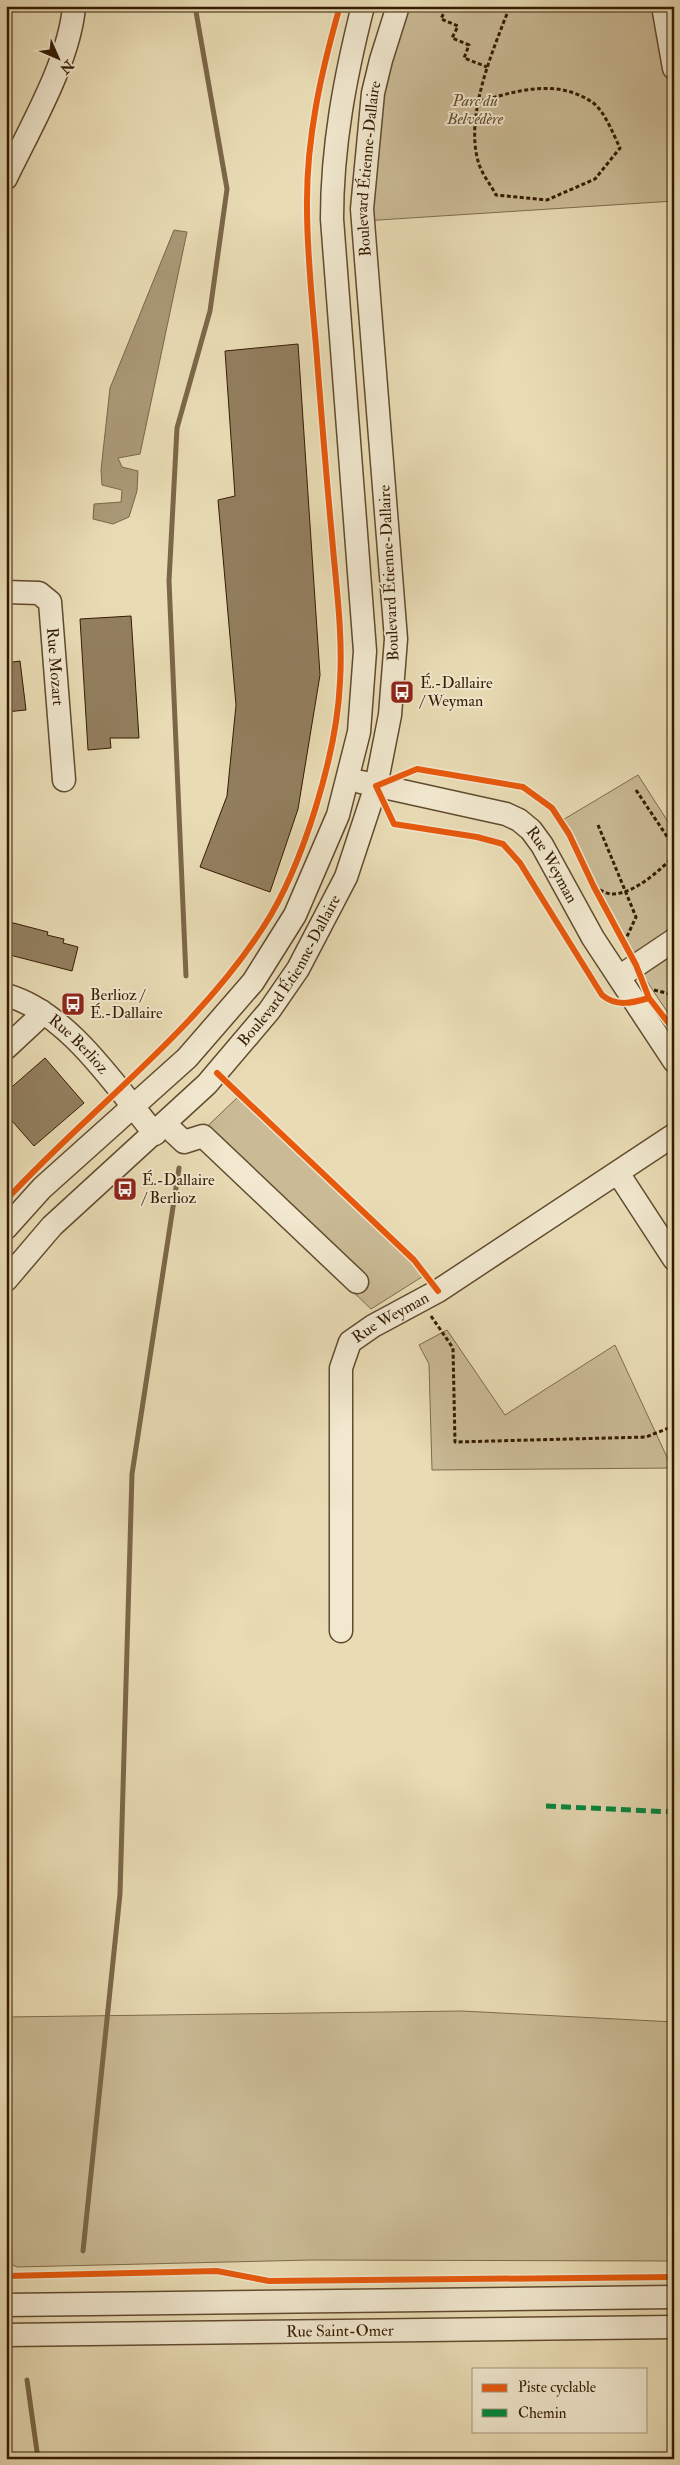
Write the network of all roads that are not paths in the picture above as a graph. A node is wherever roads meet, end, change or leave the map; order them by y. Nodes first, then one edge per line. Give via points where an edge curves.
1 (74, 6) edge
2 (364, 6) edge
3 (398, 6) edge
4 (663, 6) edge
5 (674, 68) edge
6 (6, 178) edge
7 (6, 592) edge
8 (64, 780) dead end
9 (348, 780) junction
10 (376, 786) junction
11 (674, 940) edge
12 (628, 971) junction
13 (6, 995) edge
14 (41, 1011) junction
15 (6, 1048) edge
16 (674, 1061) edge
17 (133, 1108) junction
18 (160, 1129) junction
19 (674, 1135) edge
20 (618, 1173) junction
21 (6, 1228) edge
22 (674, 1259) edge
23 (6, 1280) edge
24 (357, 1282) dead end
25 (341, 1631) dead end
26 (674, 2298) edge
27 (6, 2305) edge
28 (674, 2326) edge
29 (6, 2336) edge

1 - 6 street via 73,23 51,84
2 - 9 street, Boulevard Étienne-Dallaire via 346,74 337,126 332,190 366,651 363,702
3 - 10 street, Boulevard Étienne-Dallaire via 373,93 362,209 396,639 390,715
4 - 5 street
7 - 8 street, Rue Mozart via 39,594 50,602
9 - 10 street, Rue Weyman
9 - 17 street, Boulevard Étienne-Dallaire via 317,868 270,957 212,1031
10 - 12 street, Rue Weyman via 491,810 519,820 542,845 593,938
10 - 18 street, Boulevard Étienne-Dallaire via 346,877 298,969 228,1061
11 - 12 street
12 - 16 street, Rue Weyman via 634,1003
13 - 14 street, Rue Berlioz
14 - 15 street via 35,1021
14 - 17 street, Rue Berlioz via 78,1043
17 - 18 street, Rue Berlioz
17 - 21 street, Boulevard Étienne-Dallaire via 42,1188
18 - 23 street, Boulevard Étienne-Dallaire via 52,1226
18 - 24 street, Rue Berlioz via 184,1142 203,1136
19 - 20 street, Rue Weyman
20 - 22 street
20 - 25 street, Rue Weyman via 350,1342 341,1368
26 - 27 street, Rue Saint-Omer
28 - 29 street, Rue Saint-Omer

